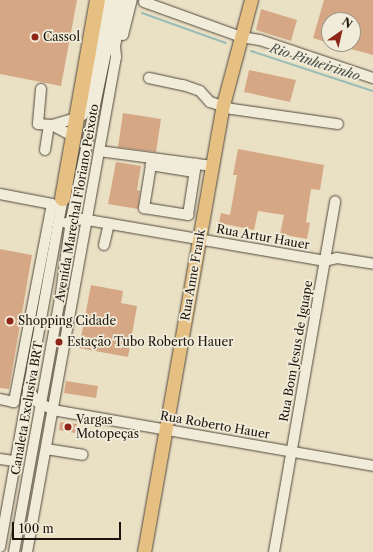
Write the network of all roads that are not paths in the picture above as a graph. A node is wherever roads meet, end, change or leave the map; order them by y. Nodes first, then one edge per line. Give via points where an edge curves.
1 (109, 0) edge
2 (117, 0) edge
3 (124, 0) edge
4 (132, 0) edge
5 (251, 0) edge
6 (144, 2) dead end
7 (110, 9) edge
8 (122, 28) junction
9 (102, 34) junction
10 (241, 37) junction
11 (115, 46) junction
12 (87, 54) junction
13 (116, 57) junction
14 (105, 64) junction
15 (149, 78) dead end
16 (373, 78) edge
17 (41, 89) dead end
18 (110, 92) junction
19 (223, 105) junction
20 (76, 118) junction
21 (338, 124) dead end
22 (50, 125) junction
23 (91, 128) junction
24 (73, 136) junction
25 (45, 150) dead end
26 (99, 151) junction
27 (212, 166) junction
28 (195, 168) junction
29 (0, 194) edge
30 (62, 198) junction
31 (335, 201) dead end
32 (71, 220) junction
33 (87, 220) junction
34 (109, 224) junction
35 (53, 225) junction
36 (199, 240) junction
37 (104, 245) dead end
38 (325, 261) junction
39 (373, 264) edge
40 (28, 388) junction
41 (0, 399) edge
42 (41, 405) junction
43 (53, 410) junction
44 (166, 430) junction
45 (46, 449) junction
46 (291, 451) junction
47 (83, 455) dead end
48 (0, 459) edge
49 (15, 461) junction
50 (373, 466) edge
51 (0, 547) edge
52 (14, 552) edge
53 (27, 552) edge
54 (144, 552) edge
55 (274, 552) edge

1 - 7 street, Avenida Marechal Floriano Peixoto
2 - 7 street, Canaleta Exclusiva BRT
3 - 7 street, Avenida Marechal Floriano Peixoto
4 - 8 street
5 - 10 main road, Rua Anne Frank
6 - 10 street
7 - 8 street, Avenida Marechal Floriano Peixoto
7 - 9 street, Avenida Marechal Floriano Peixoto
7 - 12 highway
7 - 14 street, Canaleta Exclusiva BRT
8 - 11 street, Avenida Marechal Floriano Peixoto
8 - 13 street
9 - 12 street
9 - 30 street, Avenida Marechal Floriano Peixoto
10 - 16 street via 260,40
10 - 19 main road, Rua Anne Frank
11 - 13 street, Avenida Marechal Floriano Peixoto
11 - 14 street, Canaleta Exclusiva BRT
12 - 20 highway
13 - 18 street, Avenida Marechal Floriano Peixoto
14 - 23 street, Canaleta Exclusiva BRT
15 - 19 street via 200,91 210,102
17 - 22 street via 38,124
18 - 23 street, Canaleta Exclusiva BRT
18 - 26 street, Avenida Marechal Floriano Peixoto
19 - 21 street via 232,110
19 - 27 main road, Rua Anne Frank
20 - 22 street
20 - 24 highway
22 - 24 street
22 - 25 street
23 - 32 street, Canaleta Exclusiva BRT
24 - 30 highway
26 - 28 street
26 - 33 street, Avenida Marechal Floriano Peixoto
27 - 28 street
27 - 36 main road, Rua Anne Frank
28 - 28 street via 188,214 144,208 151,165
29 - 35 street via 52,204
30 - 35 street, Avenida Marechal Floriano Peixoto
31 - 38 street, Rua Bom Jesus de Iguape
32 - 33 street, Rua Artur Hauer
32 - 35 street, Rua Artur Hauer
32 - 42 street, Canaleta Exclusiva BRT
33 - 34 street, Rua Artur Hauer
33 - 43 street, Avenida Marechal Floriano Peixoto
34 - 36 street, Rua Artur Hauer
34 - 37 street
35 - 40 street, Avenida Marechal Floriano Peixoto
35 - 41 street via 14,402
36 - 38 street, Rua Artur Hauer
36 - 44 main road, Rua Anne Frank
38 - 39 street, Rua Artur Hauer via 337,258
38 - 46 street, Rua Bom Jesus de Iguape
40 - 42 street
40 - 49 street, Avenida Marechal Floriano Peixoto
42 - 43 street, Rua Roberto Hauer
42 - 52 street, Canaleta Exclusiva BRT
43 - 44 street, Rua Roberto Hauer
43 - 45 street, Avenida Marechal Floriano Peixoto
44 - 46 street, Rua Roberto Hauer
44 - 54 main road, Rua Anne Frank
45 - 47 street
45 - 53 street, Avenida Marechal Floriano Peixoto
46 - 50 street, Rua Roberto Hauer
46 - 55 street, Rua Bom Jesus de Iguape
48 - 49 street
49 - 51 street, Avenida Marechal Floriano Peixoto

